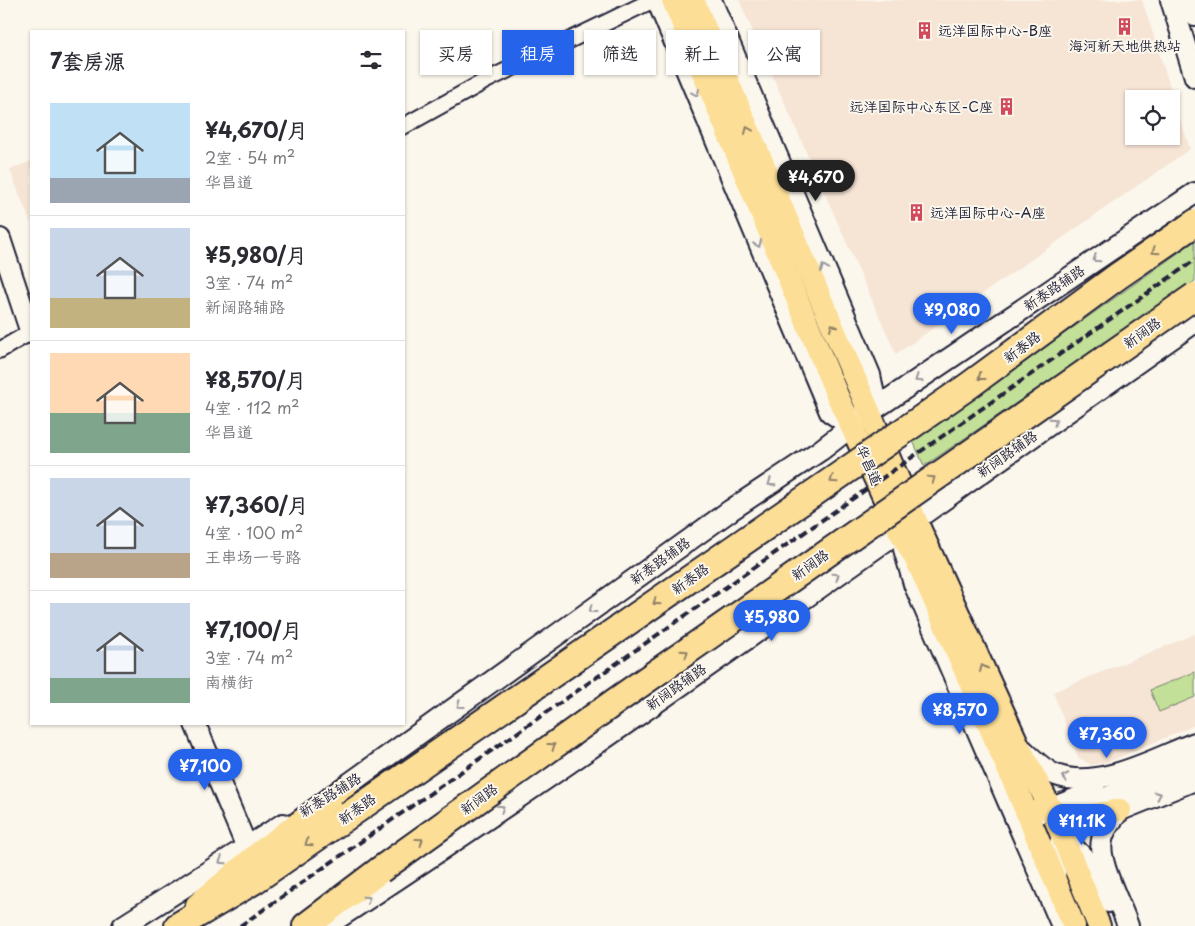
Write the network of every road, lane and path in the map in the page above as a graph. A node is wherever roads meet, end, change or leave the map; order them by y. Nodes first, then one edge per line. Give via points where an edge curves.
1 (653, 0) edge
2 (657, 0) edge
3 (673, 0) edge
4 (694, 0) edge
5 (711, 0) edge
6 (1171, 0) edge
7 (1191, 0) edge
8 (1195, 14) edge
9 (1195, 77) edge
10 (405, 125) edge
11 (1195, 193) edge
12 (1195, 223) edge
13 (0, 239) edge
14 (1195, 296) edge
15 (1195, 322) edge
16 (30, 330) edge
17 (30, 334) edge
18 (0, 350) edge
19 (870, 412) junction
20 (851, 426) junction
21 (907, 525) junction
22 (195, 725) edge
23 (1195, 743) edge
24 (1018, 744) junction
25 (1195, 752) edge
26 (1195, 761) edge
27 (1195, 780) edge
28 (345, 788) junction
29 (1120, 810) junction
30 (1039, 814) junction
31 (1068, 826) junction
32 (246, 846) junction
33 (1035, 847) junction
34 (1055, 880) junction
35 (123, 926) edge
36 (171, 926) edge
37 (178, 926) edge
38 (306, 926) edge
39 (326, 926) edge
40 (1062, 926) edge
41 (1074, 926) edge
42 (1099, 926) edge
43 (1119, 926) edge
44 (1128, 926) edge

1 - 10 street via 487,80
2 -> 20 street via 830,412
3 - 20 main road, 华昌道
19 -> 4 main road, 华昌道
19 -> 5 street via 873,390 870,375
6 - 9 street
7 - 8 street
11 -> 19 street, 新泰路辅路
12 -> 37 highway, 新泰路, bridge via 967,387 255,880
13 - 16 street
38 -> 14 highway, 新阔路, bridge via 632,689
21 -> 15 street, 新阔路辅路
17 - 18 street
19 - 20 street, 新泰路辅路
19 - 21 main road, 华昌道
20 - 21 main road, 华昌道
20 -> 28 street, 新泰路辅路
24 -> 21 main road, 华昌道
21 - 30 main road, 华昌道 via 918,563 1013,780
21 - 30 street via 914,584
39 -> 21 street, 新阔路辅路
22 - 32 street
23 -> 24 street via 1111,776 1085,779 1067,778 1050,772
24 - 30 main road, 华昌道
25 - 30 street
26 - 31 street via 1098,799 1086,806
29 -> 27 street
28 - 32 street, 新泰路辅路
28 - 36 main road via 262,850
29 - 31 main road via 1091,816
29 - 44 street via 1104,832 1101,845
30 - 31 main road, 华昌道
30 - 33 main road, 华昌道
31 - 33 street
31 - 34 street via 1056,860
31 - 42 main road, 华昌道
31 - 43 street, 华昌道
32 -> 35 street, 新泰路辅路
33 - 34 main road, 华昌道
33 - 40 street
34 - 41 main road, 华昌道

